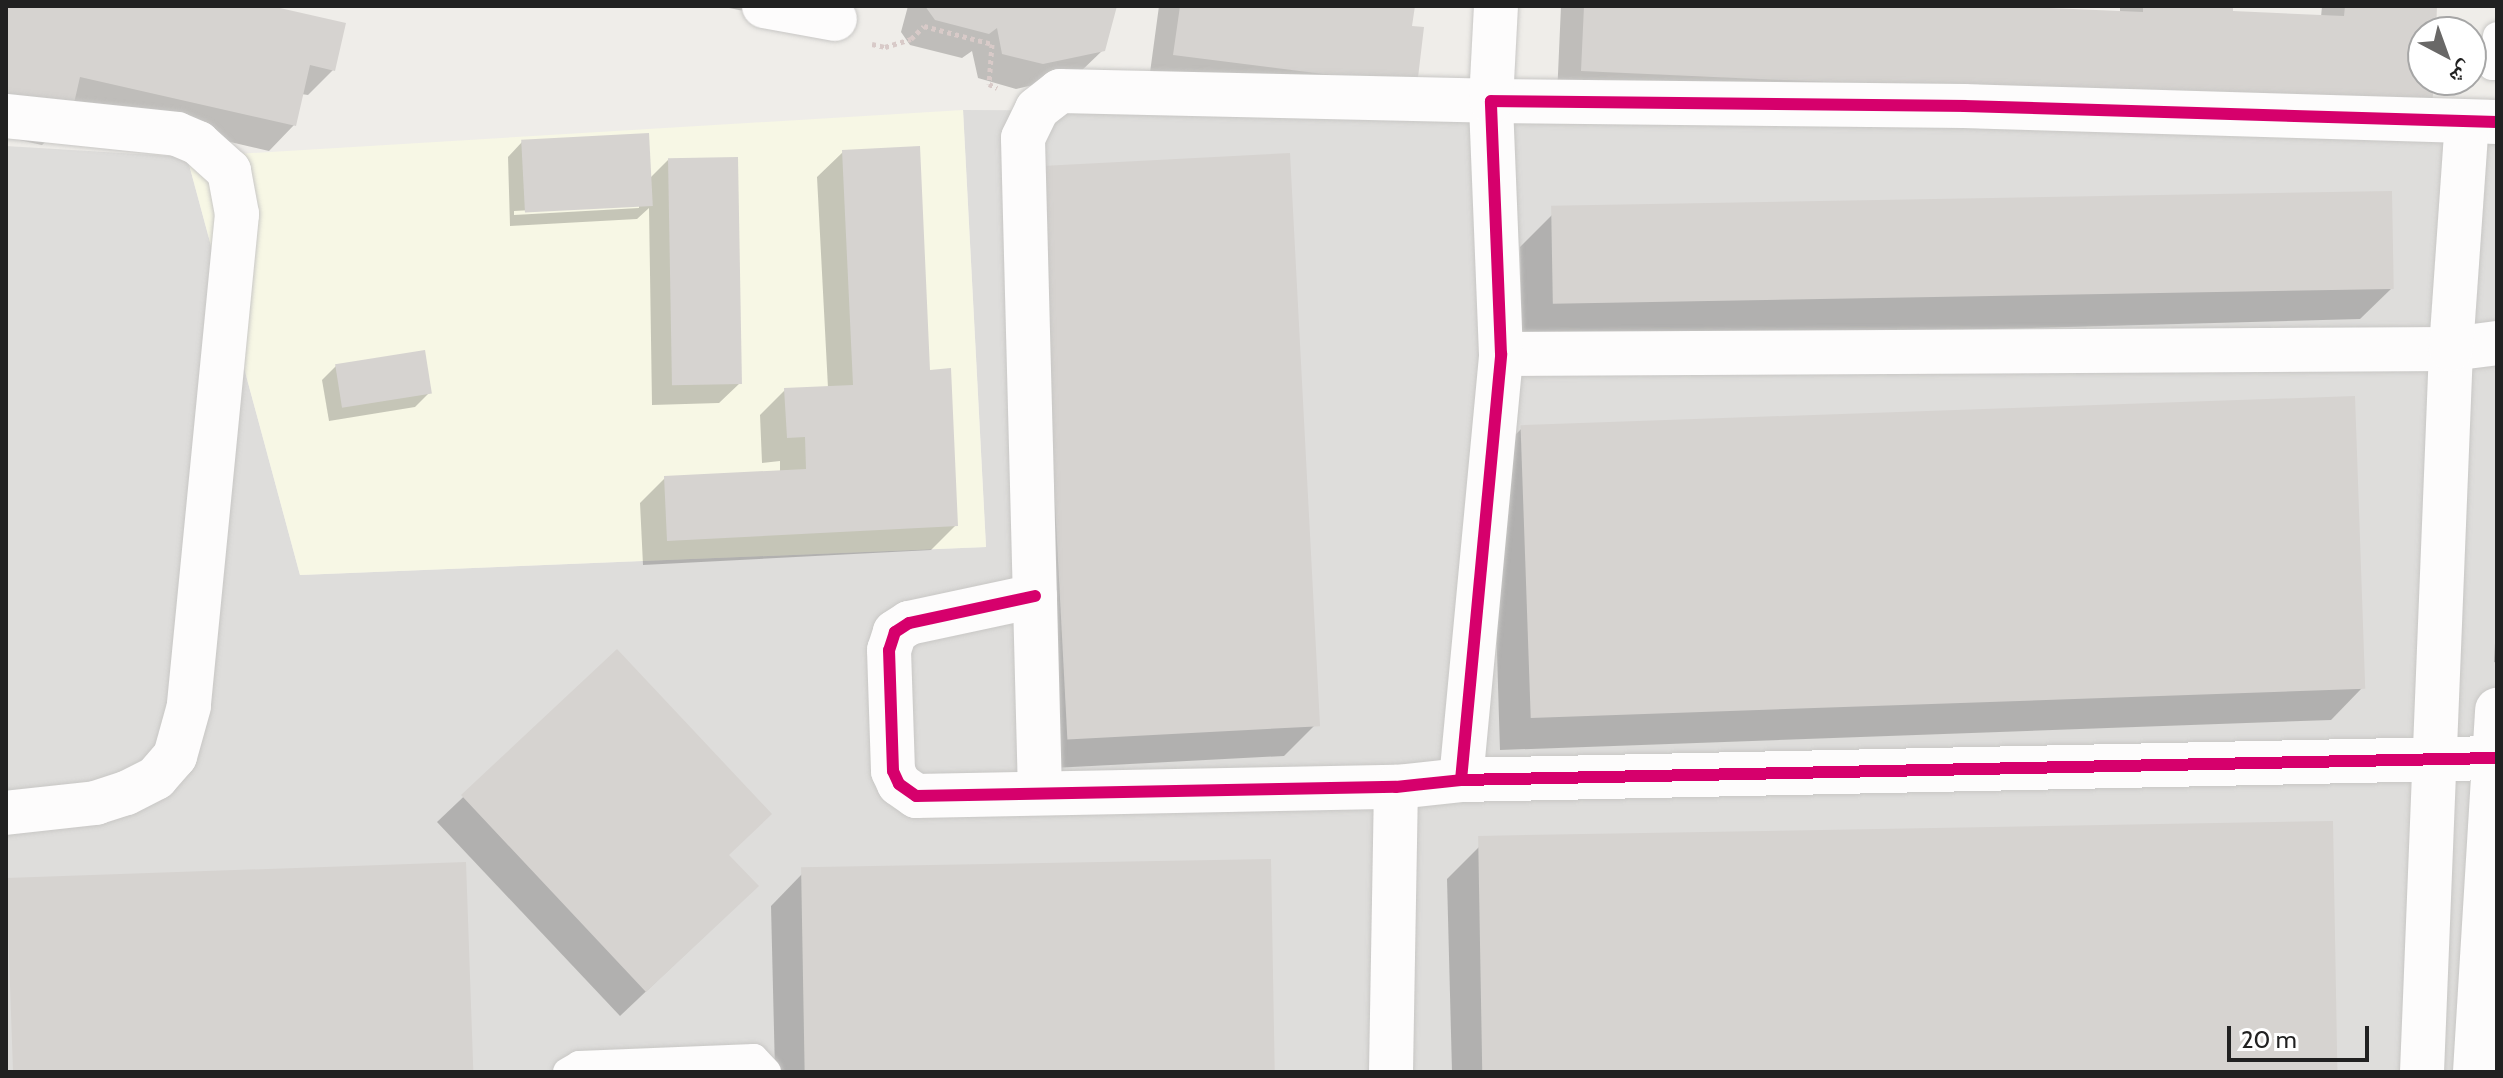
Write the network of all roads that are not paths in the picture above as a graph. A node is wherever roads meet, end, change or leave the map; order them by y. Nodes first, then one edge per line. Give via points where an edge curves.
1 (764, 6) edge
2 (1496, 6) edge
3 (835, 19) road end
4 (2497, 36) edge
5 (2497, 66) edge
6 (1491, 101) junction
7 (6, 116) edge
8 (2482, 123) edge
9 (2497, 343) edge
10 (2451, 349) junction
11 (1501, 354) junction
12 (1035, 596) junction
13 (2497, 710) edge
14 (2496, 758) edge
15 (2432, 759) junction
16 (1461, 780) junction
17 (1396, 787) junction
18 (1040, 793) junction
19 (6, 813) edge
20 (567, 1072) edge
21 (767, 1072) edge
22 (1391, 1072) edge
23 (2422, 1072) edge
24 (2475, 1072) edge

1 - 3 street
2 - 6 street
4 - 5 lane via 2492,66
6 - 8 street via 1964,106
6 - 11 street
6 - 12 street via 1060,91 1037,109 1023,138
7 - 19 street via 177,134 198,143 229,171 237,214 184,732 175,756 156,778 126,793 96,803
8 - 10 street
9 - 10 street
10 - 11 street
10 - 15 street
11 - 16 street
12 - 18 street
12 - 18 street via 909,623 895,632 889,650 893,771 899,784 916,796
13 - 14 street
14 - 15 street
14 - 24 street
15 - 16 street
15 - 23 street
16 - 17 street
17 - 18 street
17 - 22 street
20 - 21 lane via 579,1065 754,1058

